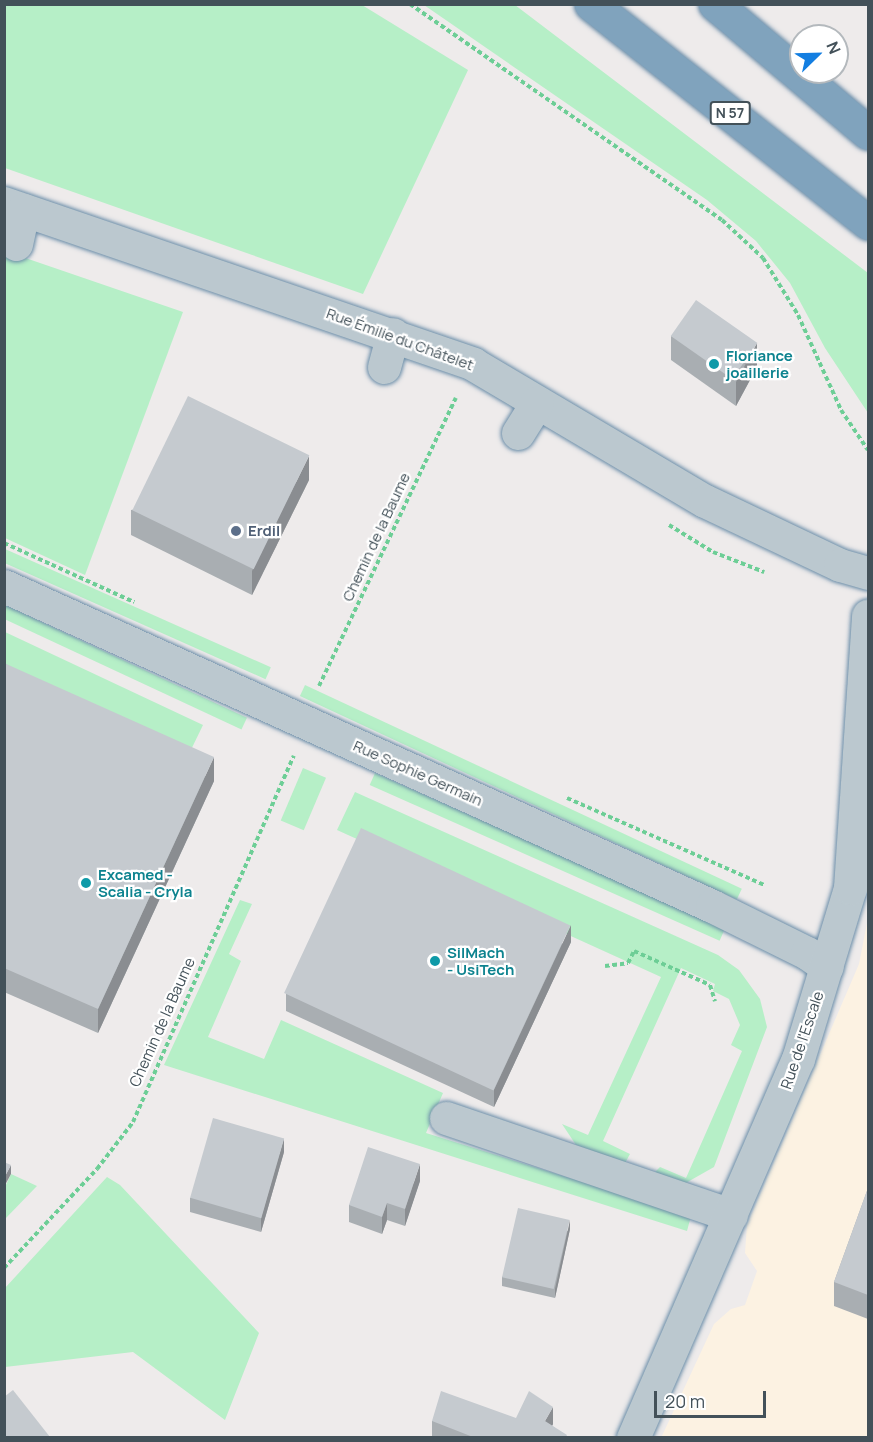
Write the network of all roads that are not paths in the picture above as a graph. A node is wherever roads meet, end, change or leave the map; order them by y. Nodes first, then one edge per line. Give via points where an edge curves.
1 (591, 4) edge
2 (716, 4) edge
3 (868, 133) edge
4 (14, 207) edge
5 (868, 223) edge
6 (16, 244) dead end
7 (415, 333) junction
8 (384, 367) dead end
9 (537, 402) junction
10 (518, 433) dead end
11 (868, 573) edge
12 (4, 586) edge
13 (868, 616) edge
14 (827, 967) junction
15 (446, 1118) dead end
16 (731, 1215) junction
17 (633, 1437) edge

1 - 5 highway, N 57
2 - 3 highway
4 - 6 street
4 - 7 street, Rue Émilie du Châtelet via 321,295
7 - 8 street
7 - 9 street, Rue Émilie du Châtelet
9 - 10 street
9 - 11 street, Rue Émilie du Châtelet via 761,530 840,565
12 - 14 street, Rue Sophie Germain via 712,906 807,952
13 - 14 street, Rue de l'Escale via 850,888
14 - 16 street, Rue de l'Escale via 798,1059
15 - 16 street
16 - 17 street, Rue de l'Escale

